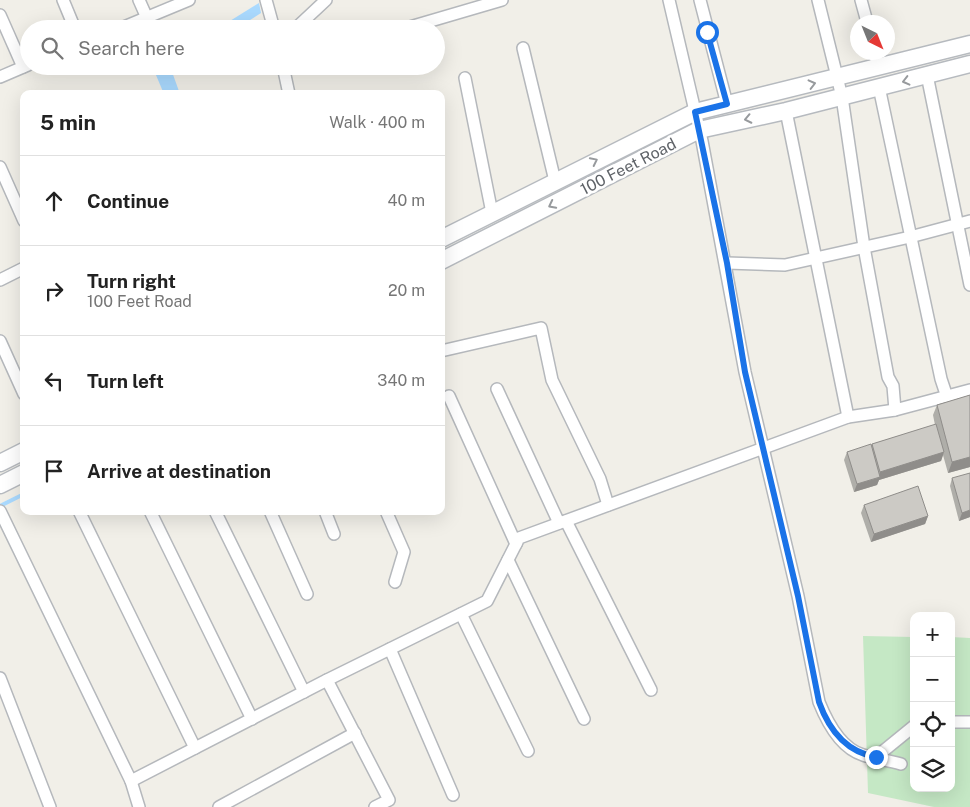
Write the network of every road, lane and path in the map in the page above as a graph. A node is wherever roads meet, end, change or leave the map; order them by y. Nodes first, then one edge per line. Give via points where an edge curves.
1 (63, 0) edge
2 (139, 0) edge
3 (189, 0) edge
4 (326, 0) edge
5 (502, 0) edge
6 (669, 0) edge
7 (700, 0) edge
8 (818, 0) edge
9 (861, 0) edge
10 (267, 4) edge
11 (0, 15) edge
12 (865, 15) edge
13 (147, 18) junction
14 (71, 20) edge
15 (142, 20) edge
16 (271, 20) edge
17 (304, 20) edge
18 (434, 20) edge
19 (970, 44) edge
20 (523, 48) dead end
21 (20, 54) edge
22 (895, 57) edge
23 (876, 60) edge
24 (970, 64) edge
25 (20, 69) edge
26 (285, 75) edge
27 (927, 75) junction
28 (0, 77) edge
29 (837, 77) junction
30 (465, 78) dead end
31 (879, 87) junction
32 (288, 90) edge
33 (842, 97) junction
34 (727, 104) junction
35 (786, 111) junction
36 (695, 112) junction
37 (699, 130) junction
38 (0, 167) edge
39 (555, 181) junction
40 (20, 212) edge
41 (492, 213) junction
42 (970, 221) edge
43 (958, 224) junction
44 (445, 236) edge
45 (910, 237) junction
46 (864, 247) junction
47 (445, 259) edge
48 (815, 259) junction
49 (727, 263) junction
50 (20, 270) edge
51 (0, 280) edge
52 (970, 285) edge
53 (0, 341) edge
54 (445, 350) edge
55 (20, 385) edge
56 (497, 389) dead end
57 (970, 390) edge
58 (449, 396) dead end
59 (947, 397) junction
60 (895, 410) junction
61 (848, 417) junction
62 (763, 446) junction
63 (20, 453) edge
64 (0, 463) edge
65 (20, 475) edge
66 (0, 486) edge
67 (608, 505) junction
68 (0, 511) edge
69 (81, 515) edge
70 (152, 515) edge
71 (217, 515) edge
72 (272, 515) edge
73 (327, 515) edge
74 (388, 515) edge
75 (562, 522) junction
76 (334, 534) dead end
77 (516, 544) junction
78 (508, 560) junction
79 (394, 582) dead end
80 (307, 594) dead end
81 (461, 614) junction
82 (390, 649) junction
83 (0, 678) edge
84 (328, 680) junction
85 (651, 690) dead end
86 (304, 692) junction
87 (252, 719) junction
88 (584, 719) dead end
89 (955, 722) edge
90 (970, 722) edge
91 (910, 729) edge
92 (355, 733) junction
93 (195, 748) junction
94 (528, 750) dead end
95 (876, 757) junction
96 (901, 764) dead end
97 (131, 781) junction
98 (453, 795) dead end
99 (50, 807) edge
100 (139, 807) edge
101 (219, 807) edge
102 (375, 807) edge

1 - 14 street
2 - 13 street
3 - 13 street
4 - 17 street
5 - 18 street
6 - 36 street
7 - 34 street
8 - 29 street
9 - 12 street
10 - 16 street
11 - 21 street
13 - 15 street
19 - 22 main road, 100 Feet Road
20 - 39 street
23 - 29 main road, 100 Feet Road
24 - 27 main road, 100 Feet Road
25 - 28 street
26 - 32 street
27 -> 31 main road, 100 Feet Road
27 - 43 street
29 - 33 street
34 -> 29 main road, 100 Feet Road
30 - 41 street
31 - 33 main road, 100 Feet Road
31 - 45 street
33 - 35 main road, 100 Feet Road
33 - 46 street
34 - 36 main road, 100 Feet Road
35 -> 37 main road, 100 Feet Road
35 - 48 street
36 - 37 street
39 -> 36 main road, 100 Feet Road
37 -> 47 main road, 100 Feet Road
37 - 49 street
38 - 40 street
39 - 41 main road, 100 Feet Road
41 - 44 main road, 100 Feet Road
42 - 43 street
43 - 45 street
43 - 52 street
45 - 46 street
45 - 59 street
46 - 48 street
46 - 60 street via 888,378 893,386
48 - 49 street via 776,266
48 - 61 street
49 - 62 street via 745,372
50 - 51 street
53 - 55 street
54 - 67 street via 541,328 552,380 600,479
56 - 75 street
57 - 59 street
58 - 77 street
59 - 60 street
60 - 61 street
61 - 62 street
62 - 67 street
62 - 95 street via 824,716 836,735 851,749
63 - 64 main road
65 - 66 main road
67 - 75 street
68 - 97 street
69 - 93 street
70 - 87 street
71 - 86 street
72 - 80 street
73 - 76 street
74 - 79 street via 404,552
75 - 77 street via 519,538
75 - 85 street
77 - 78 street
78 - 81 street via 487,601
78 - 88 street
81 - 82 street
81 - 94 street
82 - 84 street
82 - 98 street
83 - 99 street
84 - 86 street
84 - 92 street
86 - 87 street
87 - 93 street
89 - 90 street
91 - 95 street
92 - 101 street
92 - 102 street via 389,800
93 - 97 street
95 - 96 street
97 - 100 street

